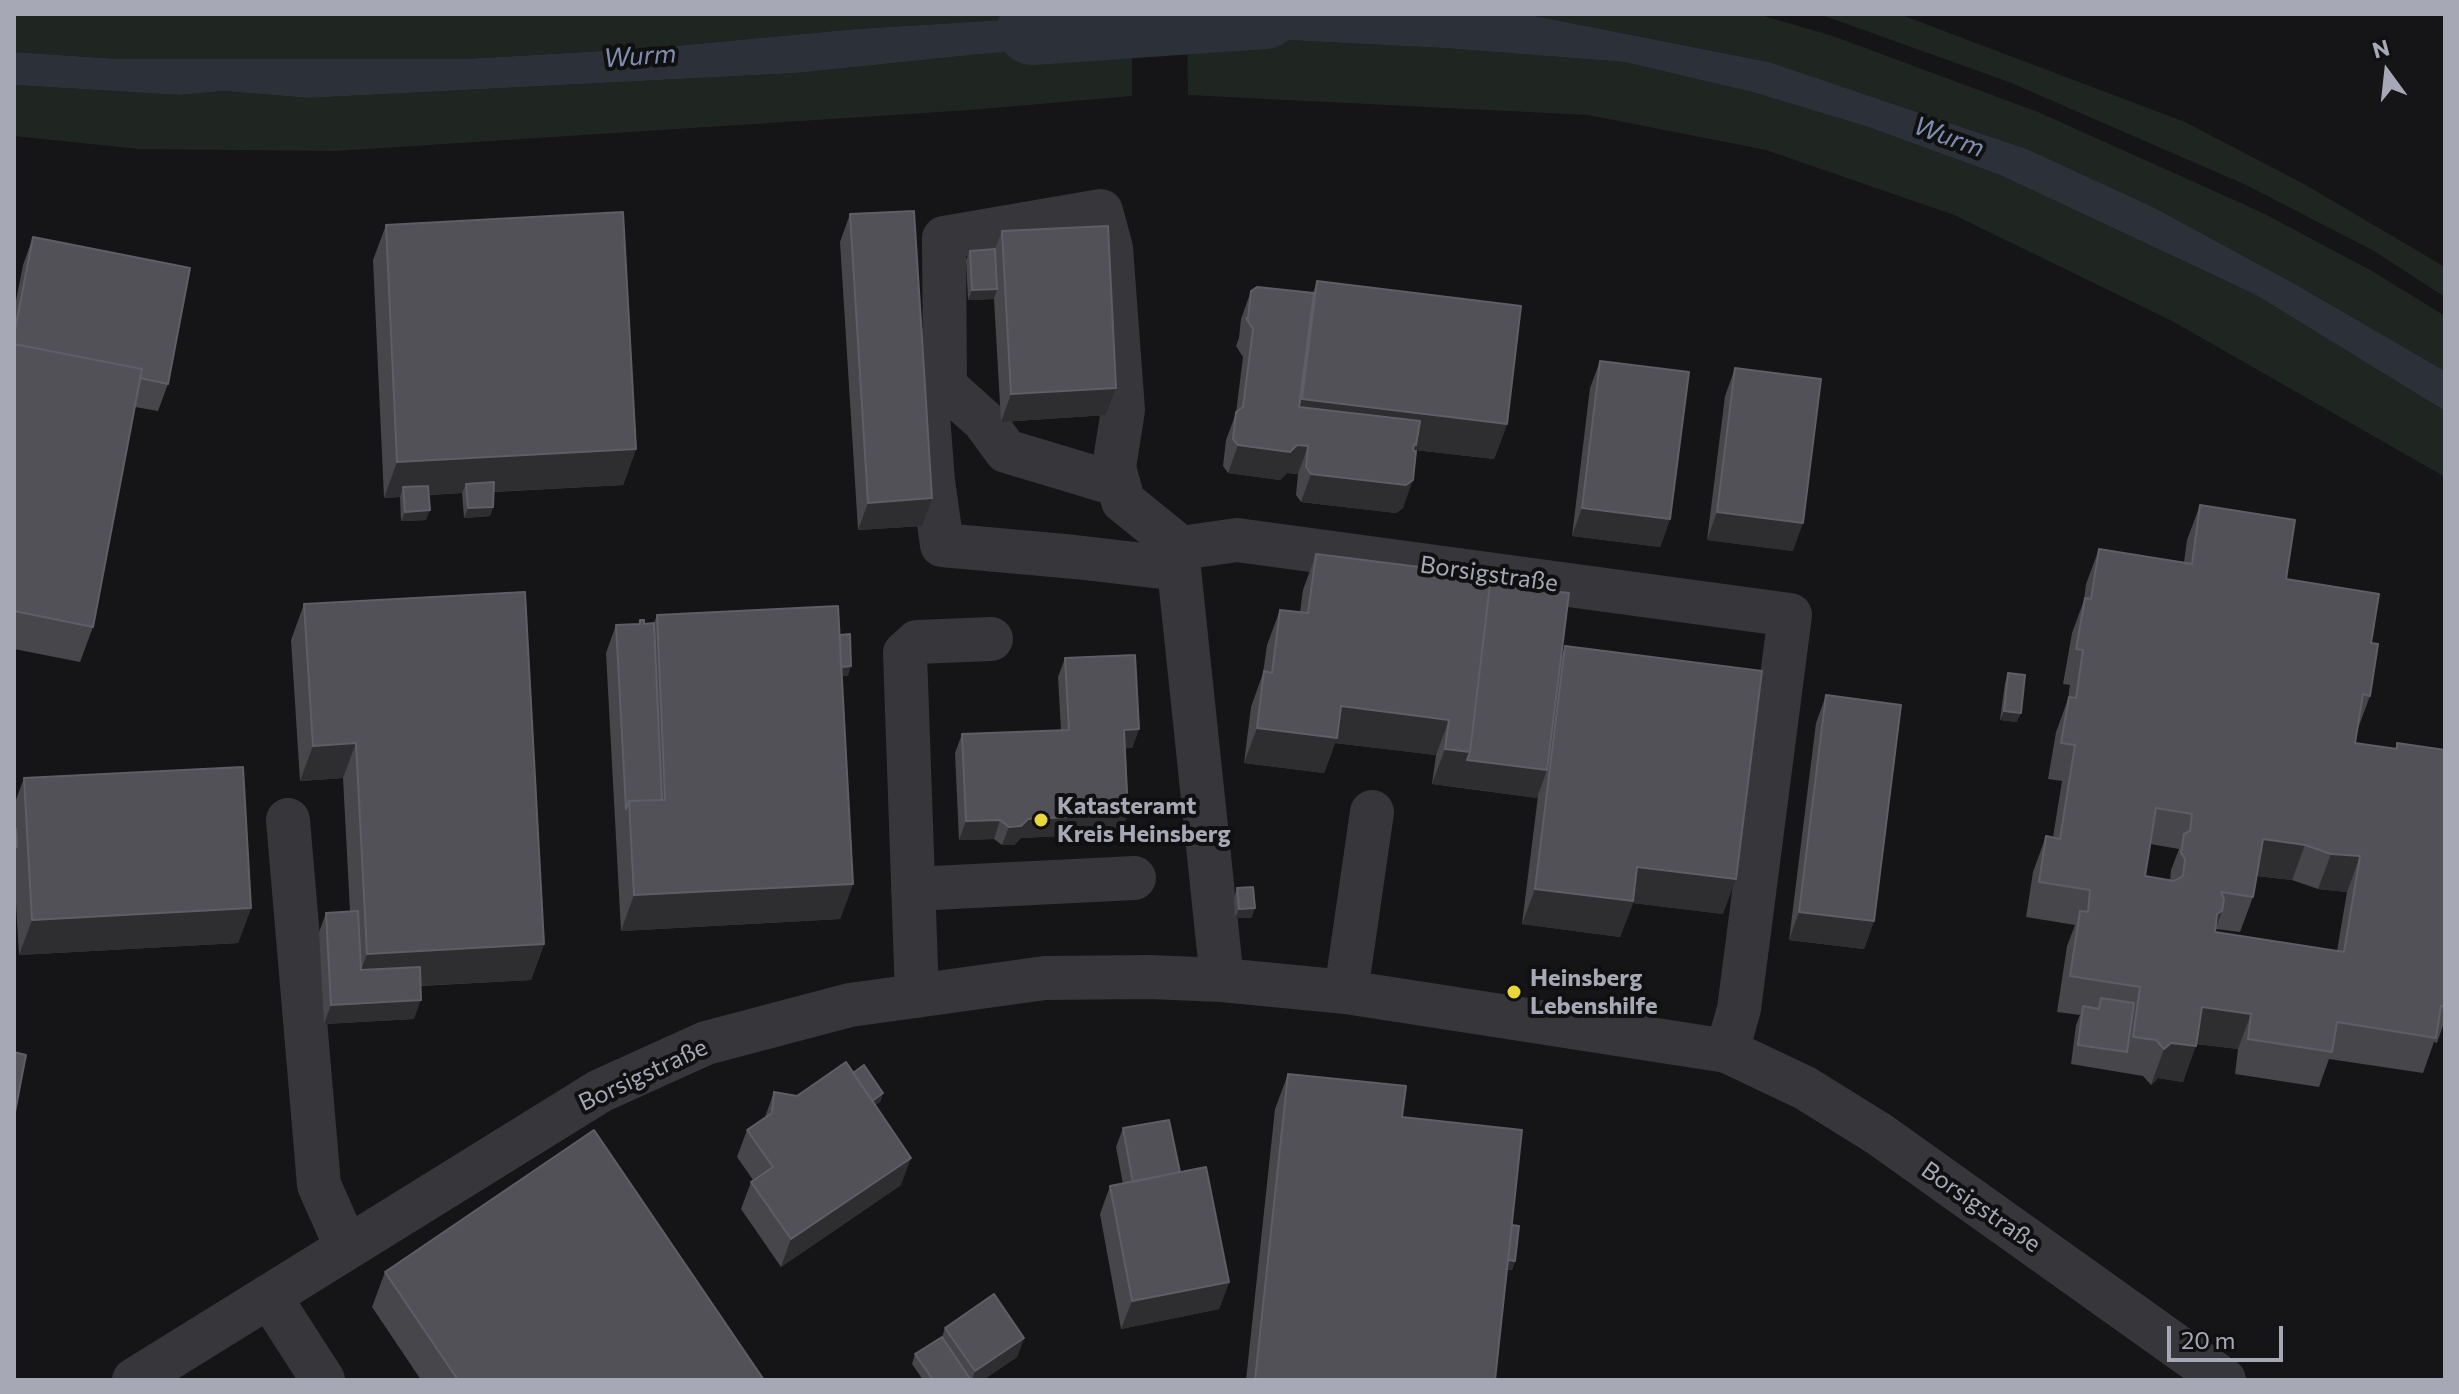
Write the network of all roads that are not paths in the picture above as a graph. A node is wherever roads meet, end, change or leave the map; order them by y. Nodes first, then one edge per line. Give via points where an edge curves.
1 (913, 207) dead end
2 (1119, 485) junction
3 (1180, 559) junction
4 (991, 639) dead end
5 (1372, 812) dead end
6 (288, 820) dead end
7 (1134, 878) dead end
8 (913, 889) junction
9 (1222, 980) junction
10 (1346, 992) junction
11 (917, 996) junction
12 (1727, 1051) junction
13 (347, 1248) junction
14 (269, 1296) junction
15 (134, 1380) edge
16 (323, 1380) edge
17 (2224, 1380) edge

1 - 3 street via 942,545 1075,557
2 - 2 street via 1114,467 1123,410 1111,248 1101,211 944,238 945,386 984,421 1006,451
2 - 3 street via 1123,501
3 - 9 street
3 - 12 street, Borsigstraße via 1237,540 1790,615 1739,1009
4 - 8 street via 917,642 905,653
5 - 10 street
6 - 13 street via 319,1185
7 - 8 street
8 - 11 street
9 - 10 street, Borsigstraße
9 - 11 street, Borsigstraße via 1045,978
10 - 12 street, Borsigstraße
11 - 13 street, Borsigstraße via 850,1005 706,1043 600,1091
12 - 17 street, Borsigstraße via 1805,1088 1879,1134
13 - 14 street, Borsigstraße
14 - 15 street, Borsigstraße
14 - 16 street

